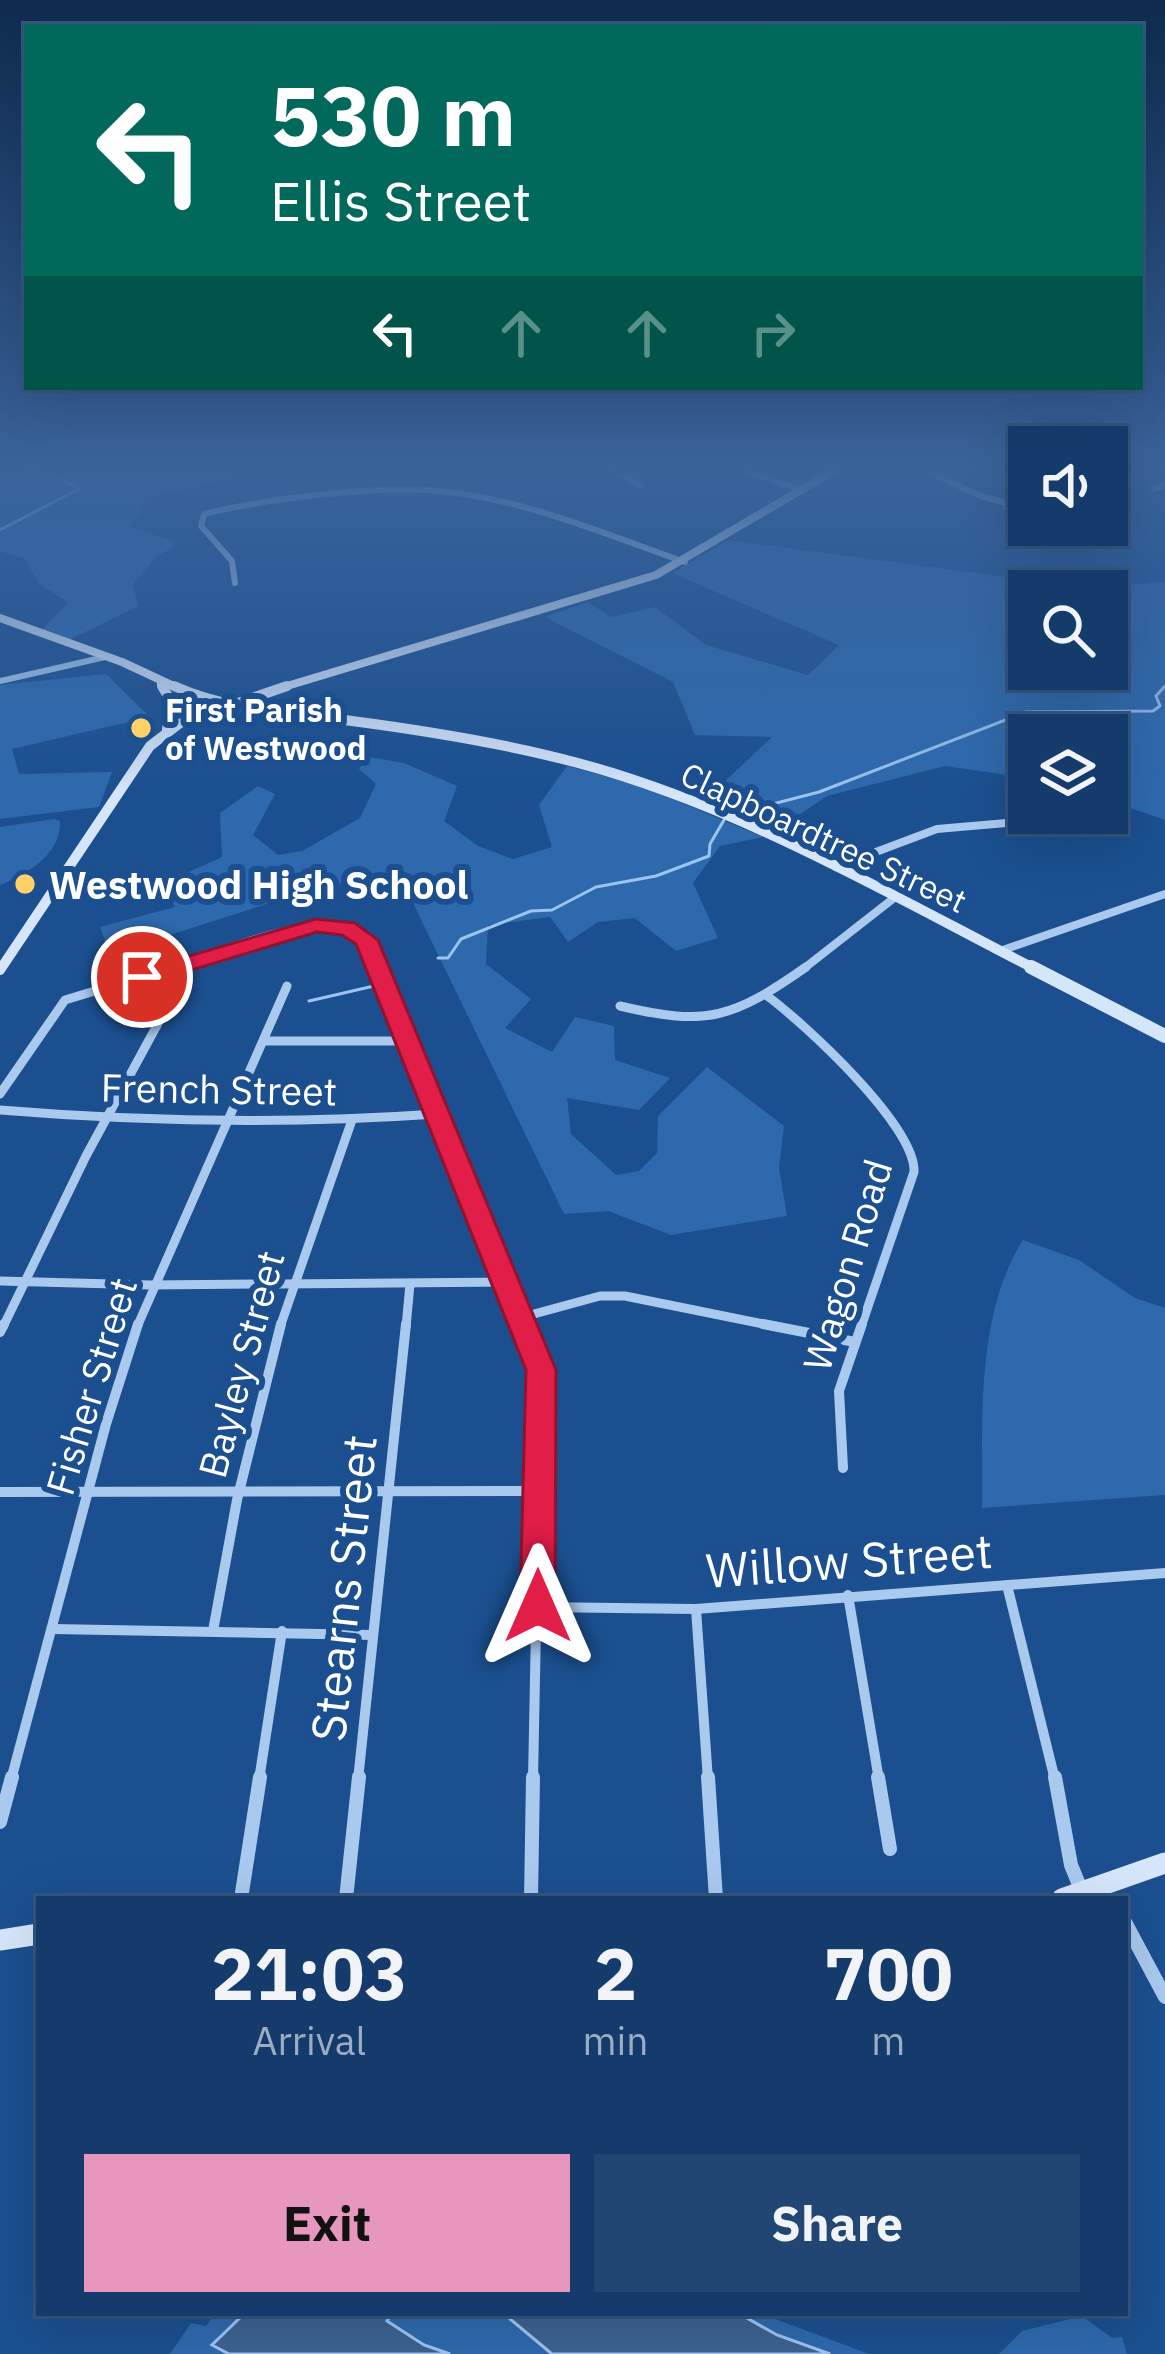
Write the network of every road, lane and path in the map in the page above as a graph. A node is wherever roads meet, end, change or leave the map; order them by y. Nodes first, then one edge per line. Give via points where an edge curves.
1 (234, 576) edge
2 (648, 576) edge
3 (235, 584) dead end
4 (0, 618) edge
5 (105, 657) junction
6 (0, 681) edge
7 (160, 682) junction
8 (263, 693) junction
9 (226, 704) junction
10 (265, 709) junction
11 (164, 734) junction
12 (1008, 823) edge
13 (836, 867) junction
14 (1165, 894) edge
15 (894, 898) junction
16 (1000, 951) junction
17 (181, 966) junction
18 (0, 970) edge
19 (287, 986) dead end
20 (766, 995) junction
21 (620, 1006) dead end
22 (1165, 1036) edge
23 (264, 1041) junction
24 (406, 1041) junction
25 (0, 1094) edge
26 (0, 1110) edge
27 (437, 1114) junction
28 (106, 1119) junction
29 (230, 1119) junction
30 (352, 1120) junction
31 (0, 1281) edge
32 (508, 1282) junction
33 (23, 1283) junction
34 (410, 1284) junction
35 (151, 1285) junction
36 (290, 1285) junction
37 (523, 1317) junction
38 (0, 1332) edge
39 (856, 1342) junction
40 (843, 1468) dead end
41 (537, 1490) junction
42 (0, 1492) edge
43 (89, 1493) junction
44 (389, 1493) junction
45 (235, 1495) junction
46 (1164, 1576) edge
47 (1007, 1585) junction
48 (848, 1595) junction
49 (538, 1606) junction
50 (696, 1609) junction
51 (53, 1629) junction
52 (213, 1631) junction
53 (282, 1631) junction
54 (373, 1635) junction
55 (0, 1822) edge
56 (890, 1849) dead end
57 (1165, 1863) edge
58 (1108, 1892) edge
59 (1072, 1895) edge
60 (241, 1896) edge
61 (346, 1896) edge
62 (531, 1896) edge
63 (716, 1896) edge
64 (1128, 1928) edge
65 (36, 1934) edge
66 (0, 1940) edge
67 (1165, 1997) edge

1 - 3 street
2 - 8 main road
4 - 5 main road, Clapboardtree Street
5 - 6 street
5 - 7 main road, Clapboardtree Street
7 - 9 main road, Clapboardtree Street
7 - 11 main road via 172,703
8 - 9 main road
8 - 10 main road
9 - 10 main road, Clapboardtree Street
9 - 11 main road
10 - 13 main road, Clapboardtree Street via 575,762 692,801
11 - 18 main road
12 - 13 street via 938,829
13 - 15 main road, Clapboardtree Street
14 - 16 street
15 - 16 main road, Clapboardtree Street
15 - 20 street
16 - 22 main road, Clapboardtree Street
17 - 24 street via 316,926 347,928 366,940
17 - 25 street via 65,1000
17 - 28 street via 181,981
19 - 23 street, Fisher Street
20 - 21 street via 710,1018
20 - 39 street, Wagon Road via 915,1157
23 - 24 street
23 - 29 street, Fisher Street
24 - 27 street
26 - 28 street, French Street
27 - 30 street, French Street
27 - 32 street
28 - 29 street, French Street
28 - 33 street
29 - 30 street, French Street
29 - 35 street, Fisher Street
30 - 36 street, Bayley Street
31 - 33 street
32 - 34 street
32 - 37 street
33 - 35 street
33 - 38 street
34 - 36 street
34 - 44 street, Stearns Street
35 - 36 street
35 - 43 street, Fisher Street
36 - 45 street, Bayley Street
37 - 39 street via 625,1296
37 - 41 street via 541,1370
39 - 40 street, Wagon Road via 838,1391
41 - 44 street
41 - 49 street
42 - 43 street
43 - 45 street
43 - 51 street, Fisher Street
44 - 45 street
44 - 54 street, Stearns Street
45 - 52 street, Bayley Street
46 - 47 street, Willow Street
47 - 48 street, Willow Street
47 - 59 street via 1044,1720
48 - 50 street, Willow Street
48 - 56 street
49 - 50 street, Willow Street
49 - 62 street
50 - 63 street
51 - 52 street
51 - 55 street, Fisher Street
52 - 53 street
53 - 54 street
53 - 60 street
54 - 61 street, Stearns Street
57 - 58 main road
58 - 59 main road
64 - 67 street
65 - 66 main road

